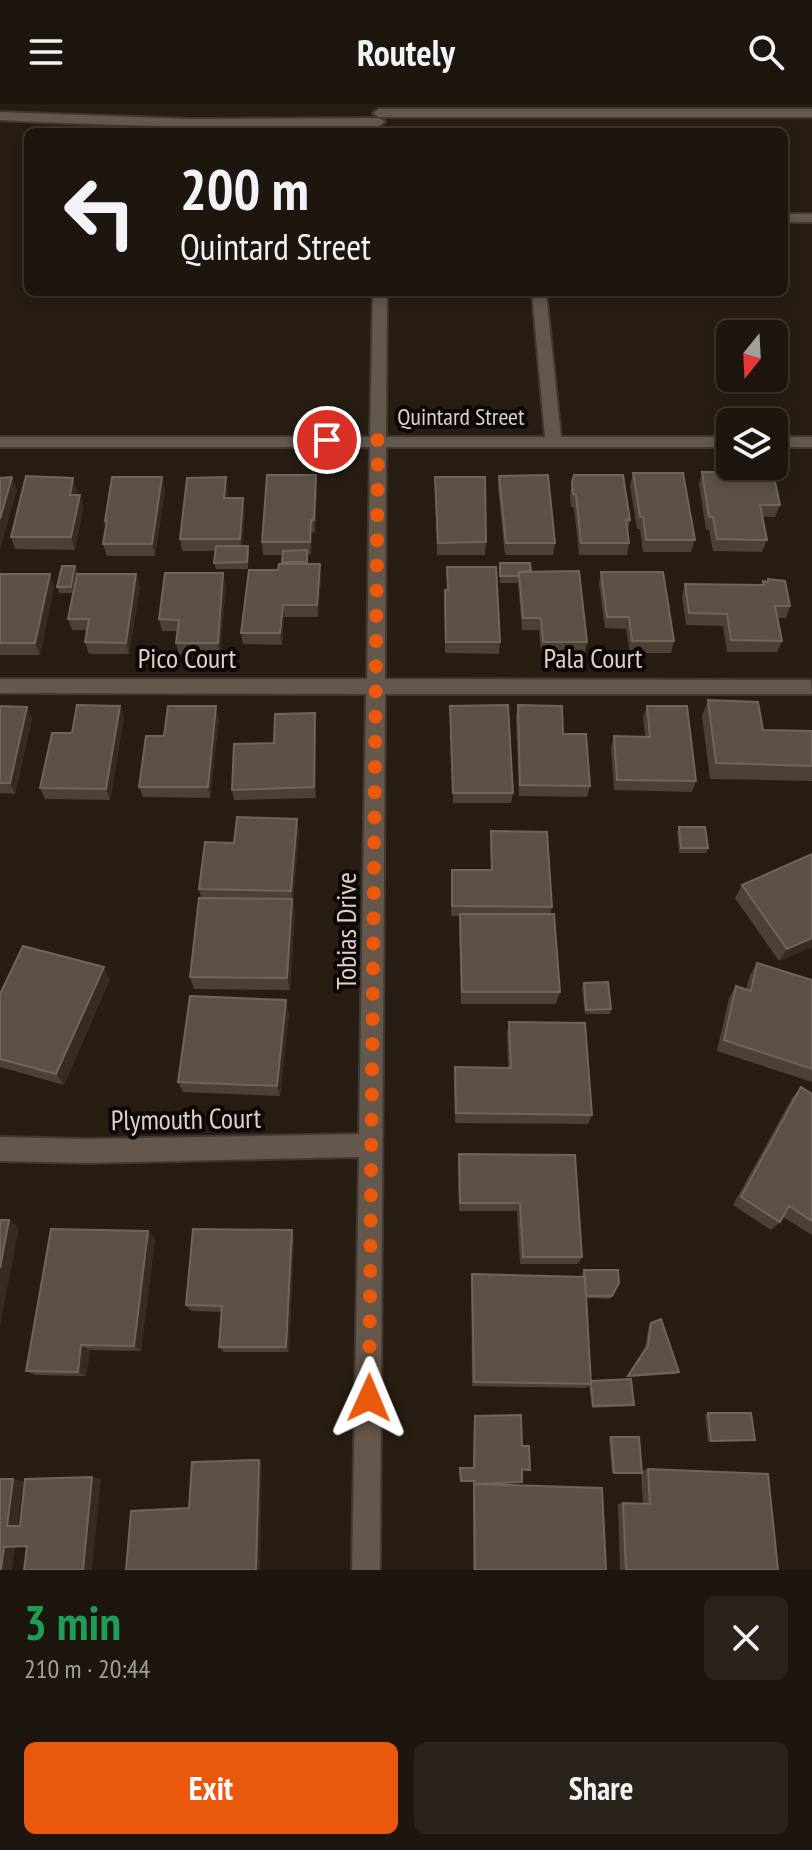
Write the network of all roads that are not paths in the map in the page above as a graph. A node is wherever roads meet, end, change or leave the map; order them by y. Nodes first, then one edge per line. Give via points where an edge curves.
1 (770, 109) edge
2 (812, 113) edge
3 (0, 116) edge
4 (379, 118) edge
5 (788, 218) edge
6 (812, 218) edge
7 (380, 296) edge
8 (539, 296) edge
9 (378, 440) junction
10 (0, 442) edge
11 (554, 442) junction
12 (716, 442) edge
13 (788, 442) edge
14 (812, 442) edge
15 (375, 684) junction
16 (0, 686) edge
17 (811, 687) edge
18 (372, 1145) junction
19 (0, 1149) edge
20 (366, 1570) edge

1 - 2 street
1 - 4 street
3 - 4 street via 290,124
5 - 6 street
7 - 9 street, Tobias Drive
8 - 11 street
9 - 10 street, Quintard Street
9 - 11 street, Quintard Street
9 - 15 street, Tobias Drive
11 - 12 street, Quintard Street
13 - 14 street
15 - 16 street, Pico Court
15 - 17 street, Pala Court
15 - 18 street, Tobias Drive
18 - 19 street, Plymouth Court
18 - 20 street, Tobias Drive

